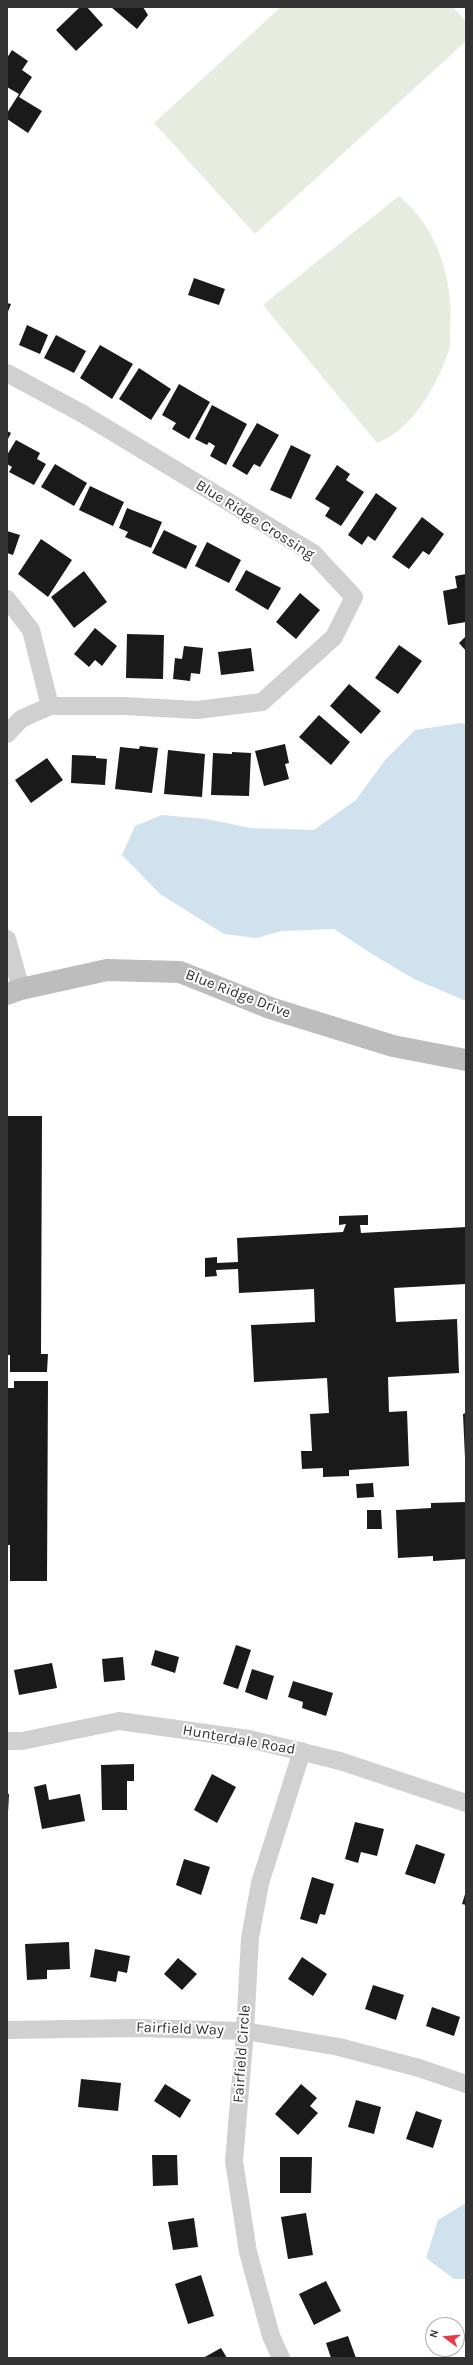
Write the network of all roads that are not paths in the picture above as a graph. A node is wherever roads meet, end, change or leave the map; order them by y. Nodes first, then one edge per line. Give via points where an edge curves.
1 (7, 372) edge
2 (7, 599) edge
3 (50, 706) junction
4 (7, 734) edge
5 (7, 938) edge
6 (14, 991) edge
7 (466, 1060) edge
8 (7, 1741) edge
9 (302, 1751) junction
10 (466, 1803) edge
11 (7, 2030) edge
12 (245, 2031) junction
13 (466, 2084) edge
14 (281, 2358) edge

1 - 3 street, Blue Ridge Crossing via 83,414 313,553 354,597 334,637 262,702 197,710
2 - 3 street via 31,630
3 - 4 street, Blue Ridge Crossing via 21,720
5 - 6 street
6 - 7 street, Blue Ridge Drive via 107,970 180,972 278,1011 392,1046
8 - 9 street, Hunterdale Road via 22,1741 119,1722 248,1739
9 - 10 street, Hunterdale Road
9 - 12 street, Fairfield Circle via 260,1883 247,1966
11 - 12 street, Fairfield Way via 135,2028
12 - 13 street, Fairfield Way via 339,2047 419,2068
12 - 14 street, Fairfield Circle via 234,2161 248,2252 271,2336

